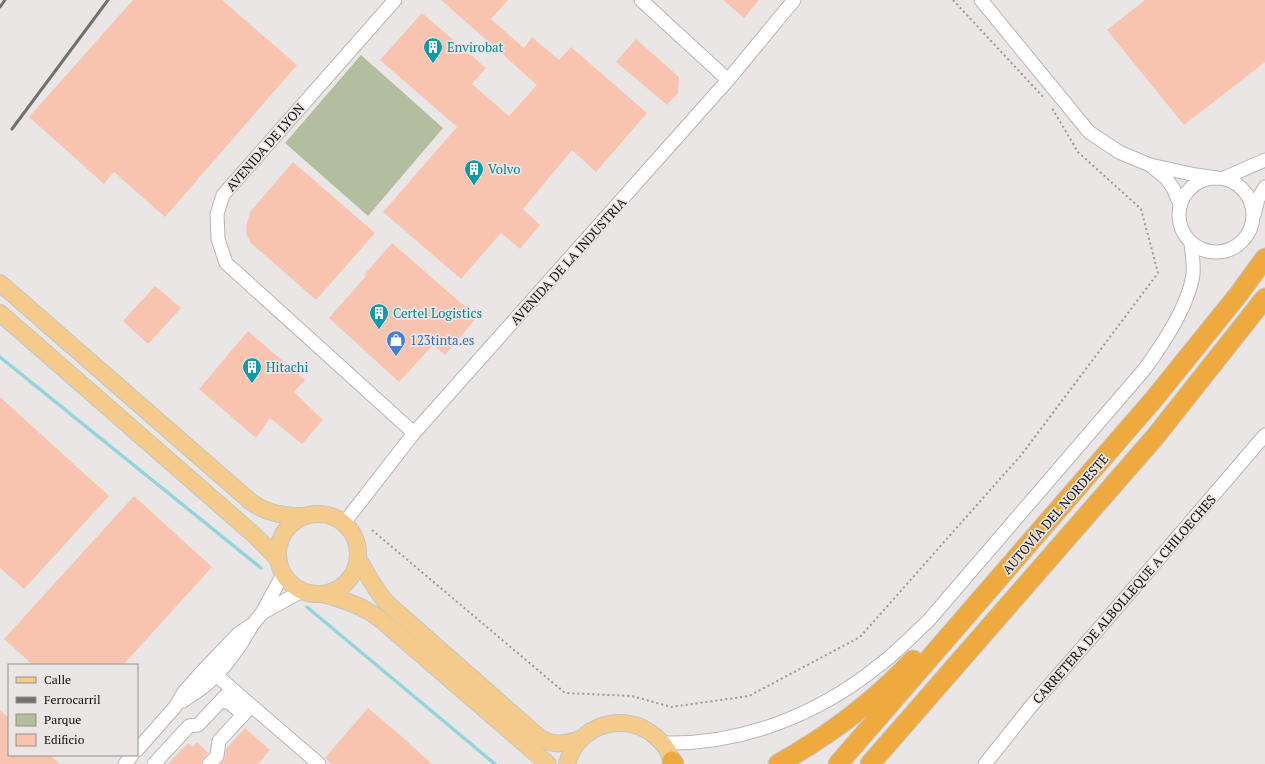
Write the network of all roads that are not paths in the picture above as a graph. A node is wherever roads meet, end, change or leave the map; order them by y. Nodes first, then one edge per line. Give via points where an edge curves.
1 (395, 0) edge
2 (640, 0) edge
3 (794, 0) edge
4 (981, 0) edge
5 (728, 80) junction
6 (1265, 160) edge
7 (1150, 165) junction
8 (1221, 178) junction
9 (1265, 187) edge
10 (1180, 204) junction
11 (1253, 222) junction
12 (1191, 243) junction
13 (1265, 258) edge
14 (0, 283) edge
15 (1265, 298) edge
16 (0, 313) edge
17 (1154, 399) junction
18 (414, 434) junction
19 (1265, 435) edge
20 (305, 516) junction
21 (344, 523) junction
22 (358, 559) junction
23 (281, 567) junction
24 (302, 591) junction
25 (323, 594) junction
26 (262, 613) junction
27 (253, 624) junction
28 (238, 634) junction
29 (216, 675) junction
30 (232, 689) junction
31 (221, 701) junction
32 (175, 707) junction
33 (247, 711) junction
34 (580, 739) junction
35 (663, 743) junction
36 (138, 749) edge
37 (131, 756) edge
38 (672, 763) edge
39 (125, 764) edge
40 (154, 764) edge
41 (209, 764) edge
42 (319, 764) edge
43 (548, 764) edge
44 (567, 764) edge
45 (778, 764) edge
46 (838, 764) edge
47 (870, 764) edge
48 (985, 764) edge

1 - 18 street, AVENIDA DE LYON via 223,195 217,214 218,239 226,263
2 - 5 street
3 - 5 street, AVENIDA DE LA INDUSTRIA
4 - 7 street via 1089,132 1119,152
5 - 18 street, AVENIDA DE LA INDUSTRIA
6 - 8 street
7 - 8 street
7 - 10 street via 1166,178
8 - 10 street via 1205,179 1194,185 1185,193
8 - 11 street via 1235,182 1244,190 1250,200
9 - 11 street via 1258,200
10 - 12 street via 1180,225
11 - 12 street via 1248,234 1239,244 1228,250 1202,250
12 - 35 street via 1193,273 1188,291 1174,321 1143,371 934,614 894,653 843,692 784,721 720,739 697,743
13 - 17 highway, AUTOVÍA DEL NORDESTE
14 - 20 main road via 251,502 271,513
15 - 47 highway, AUTOVÍA DEL NORDESTE via 1155,437
16 - 23 main road via 253,534
17 - 45 highway via 1072,478 893,680 847,720
17 - 46 highway, AUTOVÍA DEL NORDESTE
18 - 21 street, AVENIDA DE LA INDUSTRIA
19 - 48 street, CARRETERA DE ALBOLLEQUE A CHILOECHES via 1032,705
20 - 21 main road via 332,516
20 - 23 main road via 293,523 284,533 279,546
21 - 22 main road via 356,539
22 - 25 main road via 353,574 343,586
22 - 34 main road via 380,596 388,604 540,738 557,744
23 - 24 main road via 289,582
23 - 26 street
24 - 25 main road
24 - 26 street
25 - 43 main road via 370,611
26 - 27 street
27 - 28 street
27 - 29 street via 241,646
28 - 29 street via 235,645 212,670
28 - 32 street via 184,692
29 - 30 street
29 - 32 street via 208,684
30 - 31 street
30 - 33 street
31 - 33 street
31 - 40 street via 198,725 189,726
32 - 36 street
33 - 41 street via 219,741 217,756
33 - 42 street
34 - 35 main road via 592,730 622,722 638,725 652,732
34 - 44 main road via 569,755
35 - 38 main road
37 - 39 street

